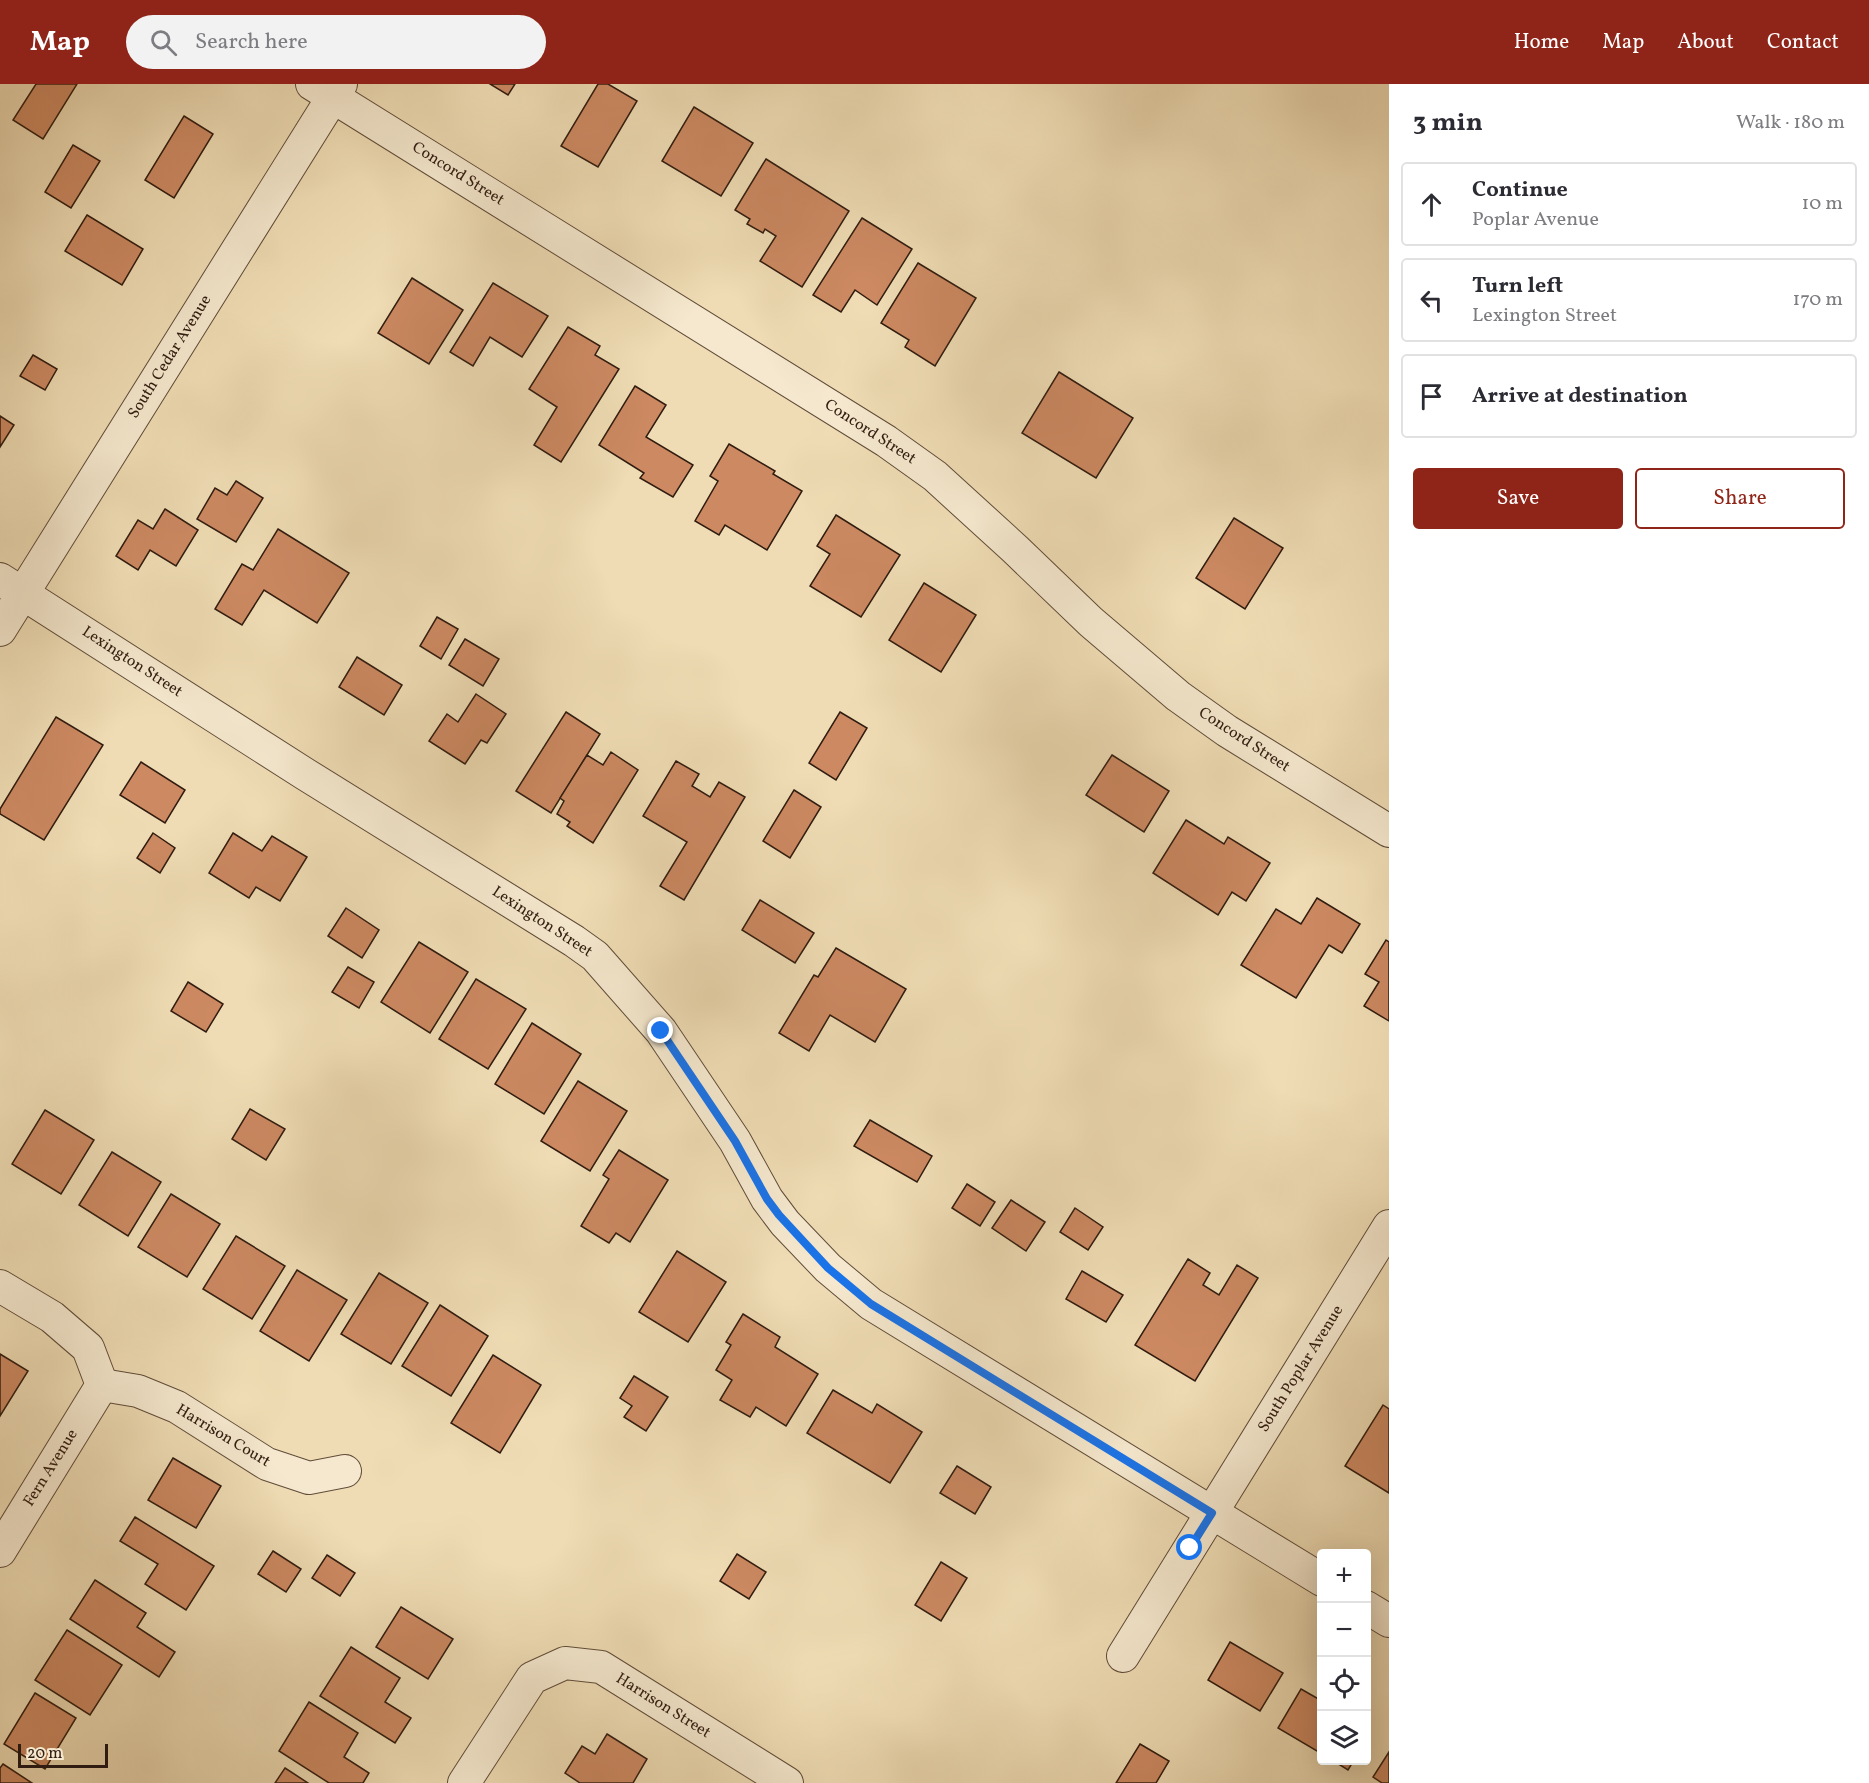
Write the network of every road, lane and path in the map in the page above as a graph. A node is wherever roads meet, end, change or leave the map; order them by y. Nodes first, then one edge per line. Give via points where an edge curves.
1 (329, 88) edge
2 (11, 586) edge
3 (0, 630) edge
4 (1389, 831) edge
5 (1389, 1226) edge
6 (0, 1286) edge
7 (102, 1385) junction
8 (345, 1471) dead end
9 (1212, 1513) junction
10 (0, 1551) edge
11 (1317, 1577) edge
12 (1371, 1610) edge
13 (1389, 1621) edge
14 (1123, 1656) dead end
15 (464, 1783) edge
16 (787, 1783) edge

1 - 2 street, South Cedar Avenue
1 - 4 street, Concord Street via 886,441 935,476 1090,622 1178,696 1227,731
2 - 3 street, South Cedar Avenue
2 - 9 street, Lexington Street via 595,956 661,1031 735,1141 773,1207 828,1268 871,1304
5 - 9 street, South Poplar Avenue
6 - 7 street via 52,1317 88,1348
7 - 8 street, Harrison Court via 138,1391 177,1407 267,1464 309,1478
7 - 10 street, Fern Avenue
9 - 11 street, Lexington Street
9 - 14 street, South Poplar Avenue
12 - 13 street
15 - 16 street, Harrison Street via 532,1678 565,1663 601,1667

